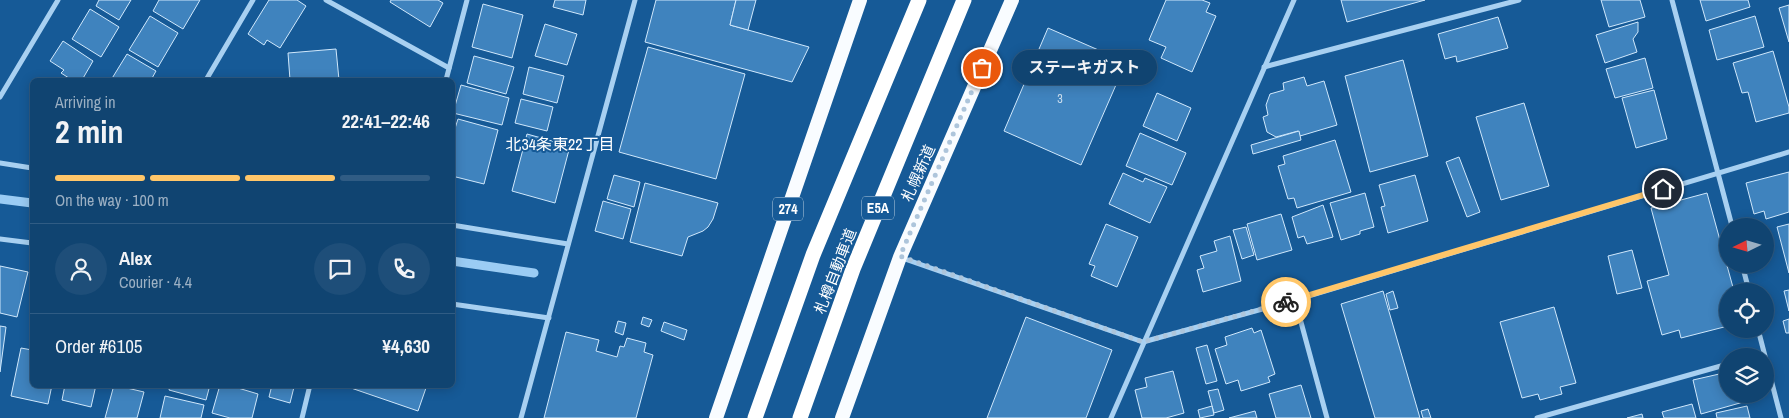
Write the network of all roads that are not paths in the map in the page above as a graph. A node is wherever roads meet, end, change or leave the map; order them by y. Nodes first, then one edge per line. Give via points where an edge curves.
1 (58, 0) edge
2 (253, 0) edge
3 (326, 0) edge
4 (467, 0) edge
5 (635, 0) edge
6 (860, 0) edge
7 (919, 0) edge
8 (964, 0) edge
9 (1012, 0) edge
10 (1294, 0) edge
11 (1519, 0) edge
12 (1672, 0) edge
13 (449, 68) junction
14 (1264, 68) junction
15 (207, 78) edge
16 (446, 78) edge
17 (0, 97) edge
18 (1789, 152) edge
19 (0, 163) edge
20 (30, 168) edge
21 (1719, 172) junction
22 (1730, 218) edge
23 (455, 225) edge
24 (0, 238) edge
25 (30, 243) edge
26 (568, 244) junction
27 (900, 256) junction
28 (1295, 300) junction
29 (455, 304) edge
30 (548, 318) junction
31 (1143, 342) junction
32 (1719, 367) edge
33 (309, 388) edge
34 (1774, 392) edge
35 (302, 418) edge
36 (521, 418) edge
37 (716, 418) edge
38 (755, 418) edge
39 (800, 418) edge
40 (842, 418) edge
41 (1111, 418) edge
42 (1327, 418) edge
43 (1537, 418) edge
44 (1781, 418) edge

1 - 17 street
2 - 15 street
3 - 13 street
4 - 13 street
5 - 26 street
6 - 37 highway, 274
7 - 38 highway, 札樽自動車道 / E5A via 813,255
8 - 39 highway, 札樽自動車道 / E5A via 853,269
9 - 27 highway, 札幌新道
10 - 14 street
11 - 14 street
12 - 21 street
13 - 16 street
14 - 31 street
18 - 21 street
19 - 20 street
21 - 22 street
21 - 28 street
23 - 26 street
24 - 25 street
26 - 30 street
27 - 31 street
27 - 40 highway, 札幌新道
28 - 31 street
28 - 42 street
29 - 30 street
30 - 36 street
31 - 41 street
32 - 43 street
33 - 35 street
34 - 44 street

